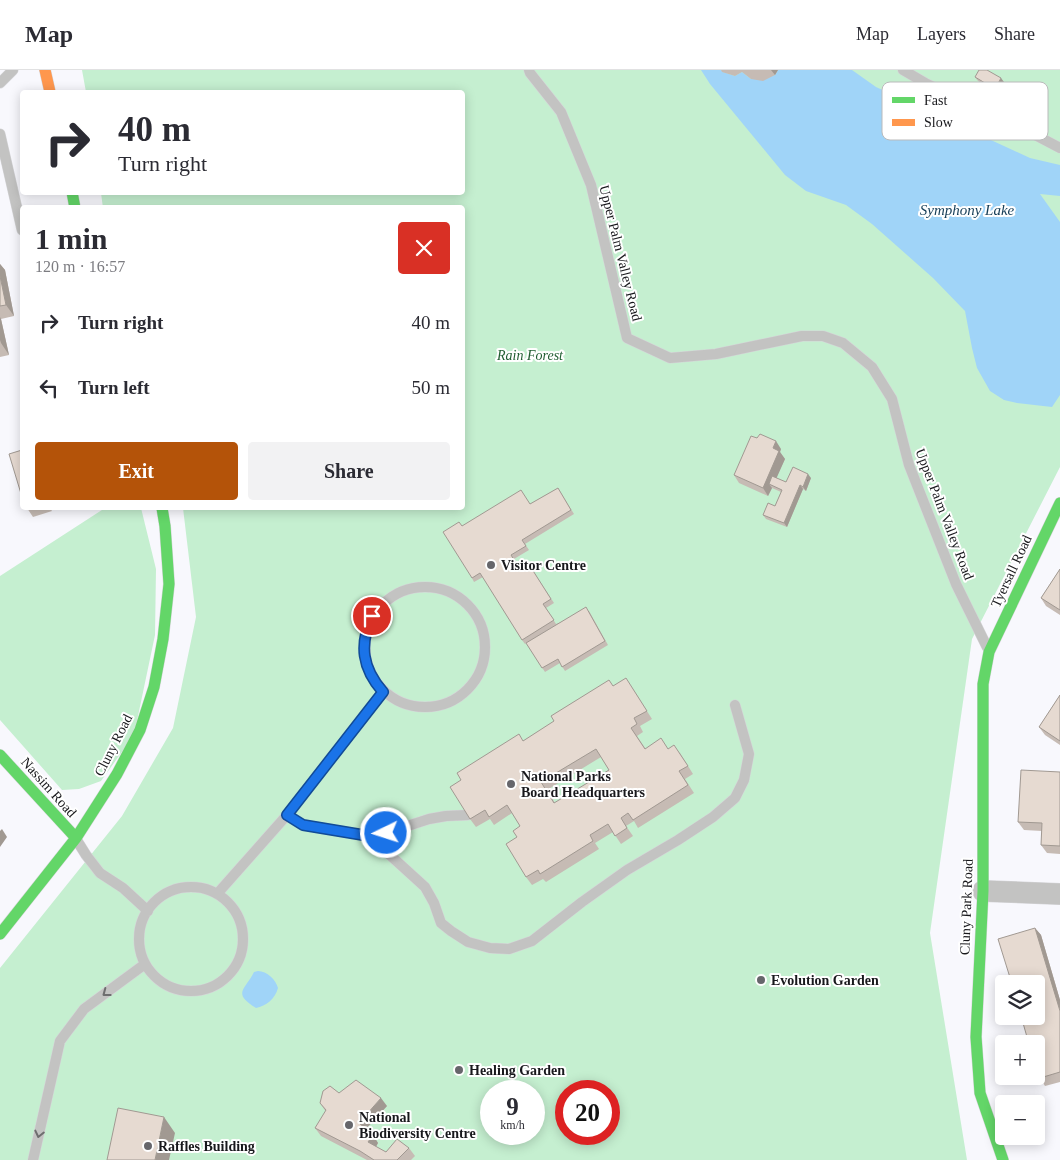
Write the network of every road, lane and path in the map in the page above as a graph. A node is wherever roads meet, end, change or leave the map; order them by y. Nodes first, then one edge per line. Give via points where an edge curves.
1 (13, 70) edge
2 (45, 70) edge
3 (529, 70) edge
4 (903, 70) edge
5 (924, 82) edge
6 (0, 83) edge
7 (50, 90) edge
8 (0, 134) edge
9 (1045, 140) edge
10 (1060, 148) edge
11 (20, 221) edge
12 (1060, 503) edge
13 (162, 510) edge
14 (989, 652) junction
15 (383, 692) junction
16 (735, 705) dead end
17 (0, 755) edge
18 (287, 815) junction
19 (468, 815) edge
20 (369, 836) junction
21 (76, 838) junction
22 (983, 891) junction
23 (217, 894) junction
24 (1060, 894) edge
25 (148, 910) junction
26 (0, 934) edge
27 (145, 964) junction
28 (32, 1160) edge
29 (1003, 1160) edge

1 - 6 lane
2 - 7 street
3 - 14 lane, Upper Palm Valley Road via 561,112 591,185 627,338 670,358 716,354 802,336 823,336 842,343 872,367 892,399 909,465 956,584
4 - 5 lane
8 - 11 lane
9 - 10 lane
12 - 14 street, Tyersall Road
13 - 21 street, Cluny Road via 169,584 154,687 140,730 117,774
14 - 22 street, Cluny Park Road via 983,684
15 - 15 lane via 368,670 364,642 372,616 390,597 414,587 434,587 454,594 470,606 480,621 485,639 485,656 471,686 443,705 422,708 401,703
15 - 18 lane
16 - 20 lane via 749,754 744,780 735,798 713,817 582,902 532,941 509,950 468,942 441,923 425,887
17 - 21 street, Nassim Road
18 - 20 lane via 303,825
18 - 23 lane
19 - 20 lane via 429,819
21 - 25 lane via 100,873
21 - 26 street, Cluny Road
22 - 24 street
22 - 29 street, Cluny Park Road via 976,1037 980,1093
23 - 25 lane via 198,888 179,889 162,897
23 - 27 lane via 235,910 244,932 241,956 228,977 208,989 183,991 161,982
25 - 27 lane via 140,928
27 -> 28 lane via 84,1009 60,1041

